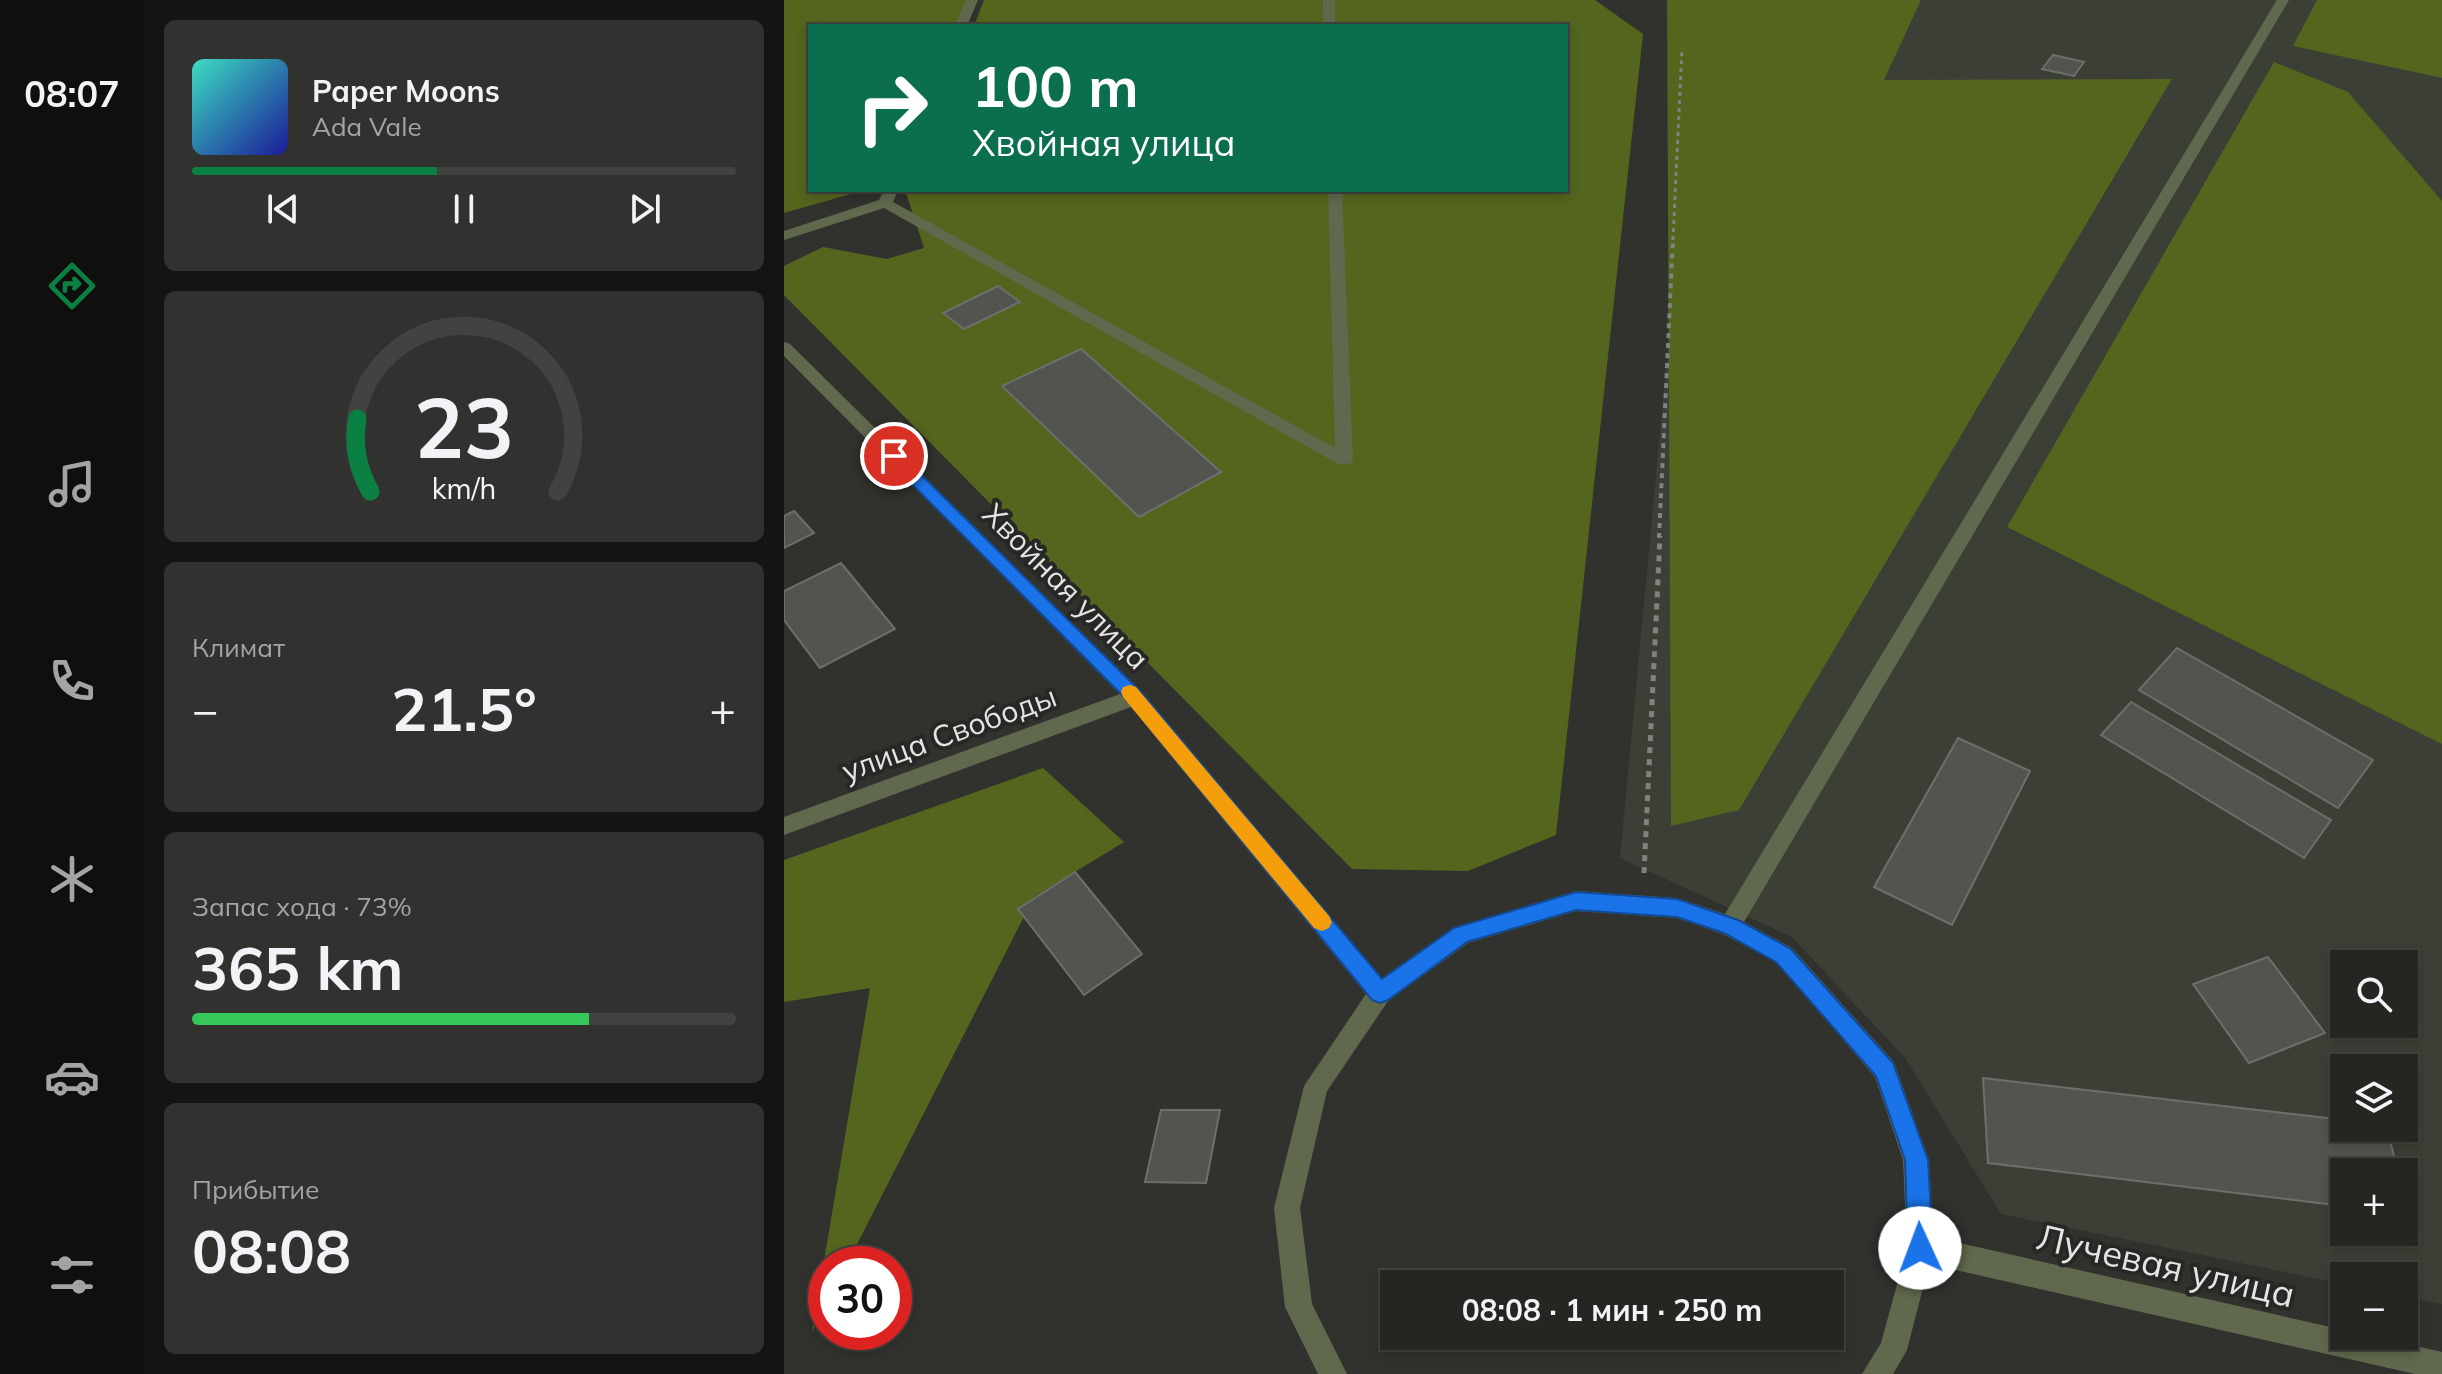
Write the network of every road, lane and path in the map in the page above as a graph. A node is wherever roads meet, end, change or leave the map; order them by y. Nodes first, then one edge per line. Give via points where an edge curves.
1 (972, 0) edge
2 (1329, 0) edge
3 (2283, 0) edge
4 (962, 24) edge
5 (1329, 24) edge
6 (1682, 48) dead end
7 (1335, 192) edge
8 (888, 197) edge
9 (784, 236) edge
10 (784, 347) edge
11 (1135, 697) junction
12 (784, 826) edge
13 (1642, 906) junction
14 (1730, 926) junction
15 (1380, 993) junction
16 (1920, 1248) junction
17 (2442, 1366) edge
18 (1333, 1374) edge
19 (1876, 1374) edge

1 - 4 street
2 - 5 street
3 - 14 street
6 - 13 path
7 - 8 street via 1344,460
8 - 9 street
10 - 11 street, Хвойная улица
11 - 12 street, улица Свободы
11 - 15 street, Хвойная улица
13 - 14 street via 1677,908
13 - 15 street via 1576,901 1461,935
14 - 16 street via 1784,955 1885,1070 1916,1160
15 - 18 street via 1316,1086 1287,1208 1299,1307
16 - 17 street, Лучевая улица
16 - 19 street via 1893,1350

